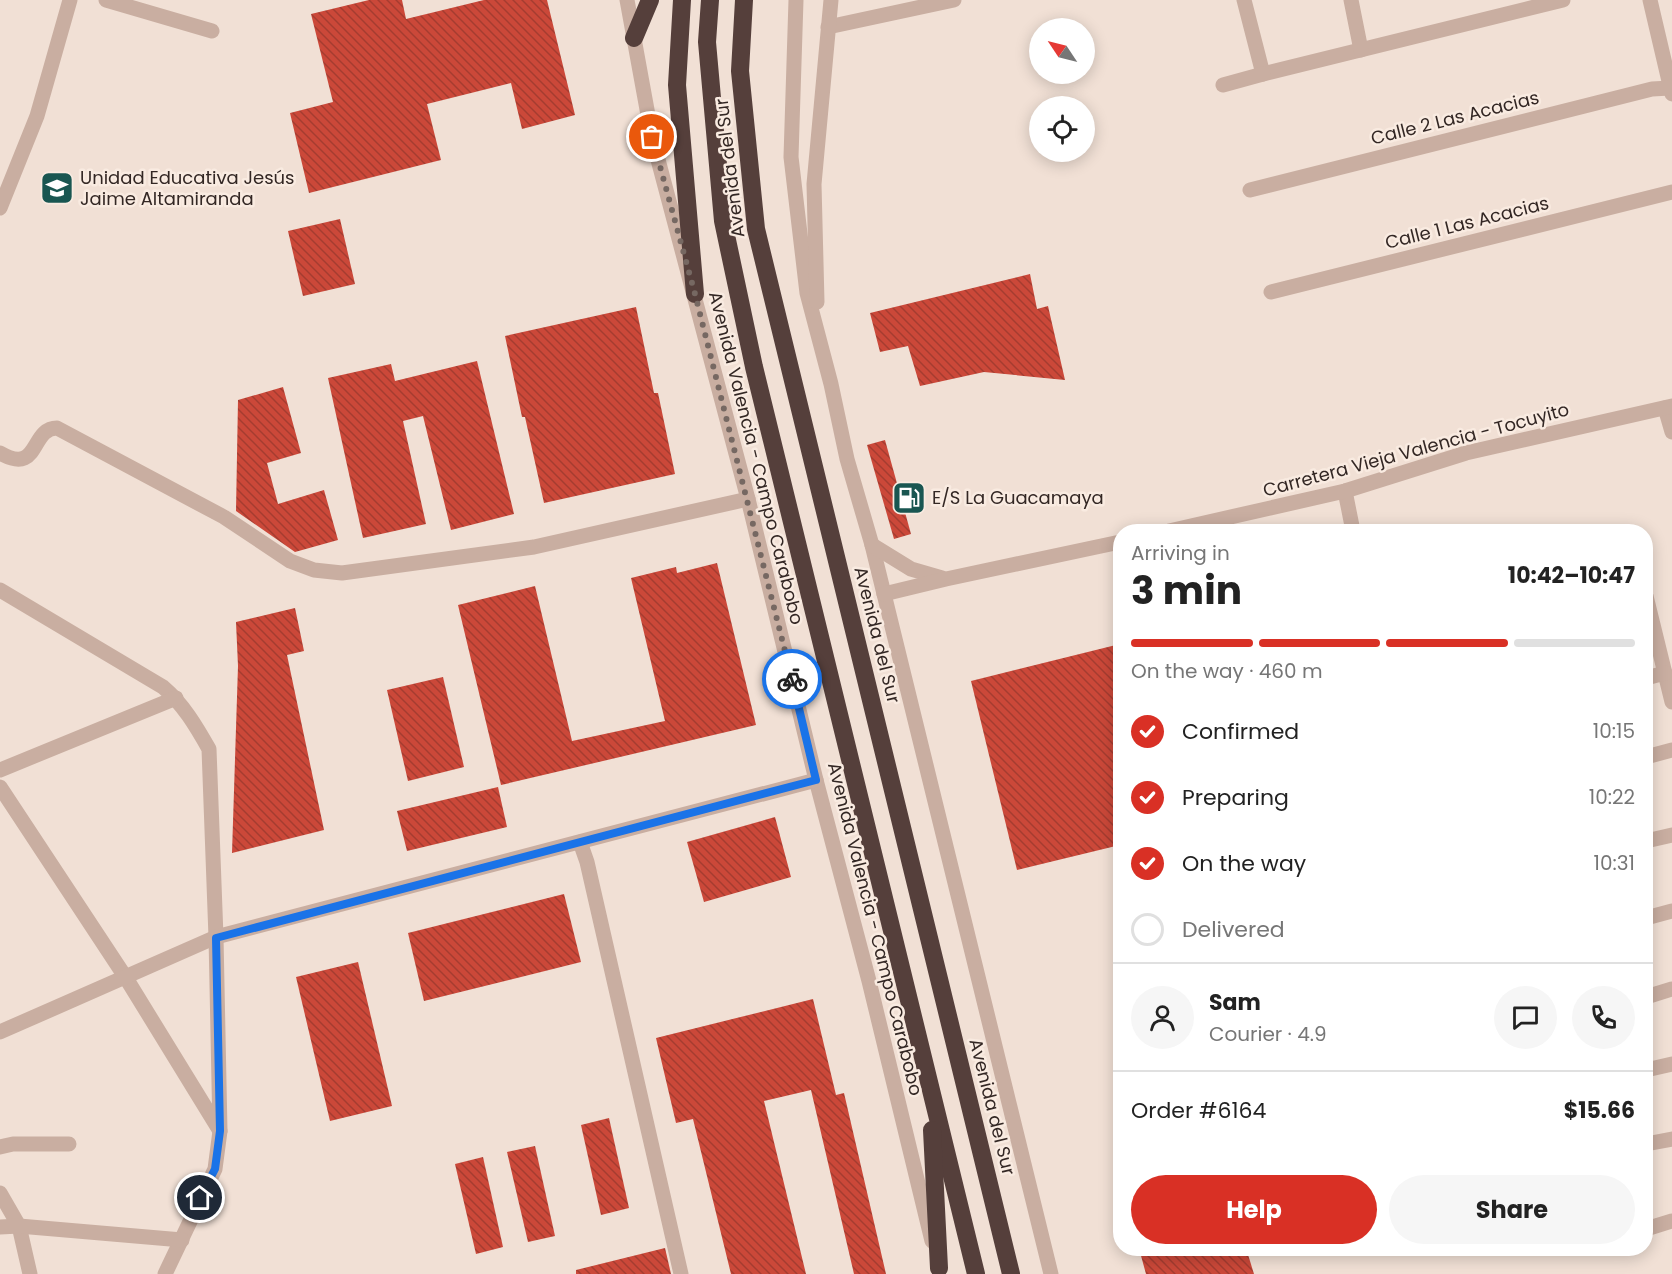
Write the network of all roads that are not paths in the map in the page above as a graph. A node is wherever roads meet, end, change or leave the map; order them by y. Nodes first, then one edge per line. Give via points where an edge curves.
1 (70, 0) edge
2 (106, 0) edge
3 (627, 0) edge
4 (650, 0) edge
5 (682, 0) edge
6 (710, 0) edge
7 (744, 0) edge
8 (796, 0) edge
9 (831, 0) edge
10 (954, 0) edge
11 (1244, 0) edge
12 (1351, 0) edge
13 (1563, 0) edge
14 (1650, 0) edge
15 (901, 5) edge
16 (828, 27) junction
17 (212, 31) dead end
18 (634, 38) junction
19 (1361, 50) junction
20 (1263, 74) junction
21 (1223, 85) dead end
22 (1671, 91) edge
23 (1250, 190) dead end
24 (1672, 192) edge
25 (0, 208) edge
26 (1271, 292) dead end
27 (695, 294) junction
28 (816, 332) junction
29 (1668, 407) edge
30 (1672, 432) edge
31 (0, 453) edge
32 (1344, 491) junction
33 (748, 499) junction
34 (1200, 524) edge
35 (1351, 524) edge
36 (1113, 543) edge
37 (872, 546) junction
38 (946, 579) junction
39 (0, 590) edge
40 (884, 594) junction
41 (1653, 627) edge
42 (1665, 673) junction
43 (1653, 676) edge
44 (176, 698) junction
45 (1672, 702) edge
46 (1672, 750) edge
47 (1653, 755) edge
48 (0, 770) edge
49 (816, 780) junction
50 (0, 787) edge
51 (1672, 835) edge
52 (1653, 839) edge
53 (580, 842) junction
54 (1672, 911) edge
55 (1653, 916) edge
56 (216, 938) junction
57 (126, 978) junction
58 (1672, 989) edge
59 (1653, 995) edge
60 (0, 1032) edge
61 (1672, 1064) edge
62 (1653, 1068) edge
63 (930, 1087) junction
64 (220, 1131) junction
65 (1672, 1139) edge
66 (1653, 1143) edge
67 (69, 1144) dead end
68 (0, 1148) edge
69 (0, 1193) edge
70 (1672, 1221) edge
71 (19, 1226) junction
72 (0, 1227) edge
73 (1653, 1228) edge
74 (182, 1240) junction
75 (939, 1271) edge
76 (30, 1274) edge
77 (165, 1274) edge
78 (681, 1274) edge
79 (976, 1274) edge
80 (1011, 1274) edge
81 (1051, 1274) edge

1 - 25 street via 37,116
2 - 17 street
3 - 18 street, Avenida Valencia - Campo Carabobo
4 - 18 highway
5 - 27 highway via 677,85
6 - 63 highway, Avenida del Sur via 707,42 723,221 754,367
7 - 80 highway, Avenida del Sur via 740,71 756,229
8 - 28 street via 791,157 807,292
9 - 16 street
10 - 15 street
11 - 20 street
12 - 19 street
13 - 19 street
14 - 22 street
15 - 16 street
16 - 28 street via 814,184
18 - 27 street, Avenida Valencia - Campo Carabobo via 652,137
19 - 20 street
20 - 21 street
22 - 23 street, Calle 2 Las Acacias via 1652,89
24 - 26 street, Calle 1 Las Acacias
27 - 33 street, Avenida Valencia - Campo Carabobo
28 - 37 street
29 - 30 street
29 - 32 street, Carretera Vieja Valencia - Tocuyito via 1466,453
31 - 33 street via 12,460 22,459 31,454 44,431 57,428 224,517 290,561 314,570 342,573 534,547
32 - 34 street, Carretera Vieja Valencia - Tocuyito
32 - 35 street
33 - 49 street, Avenida Valencia - Campo Carabobo
36 - 38 street
37 - 38 street via 911,569
37 - 40 street
38 - 40 street
39 - 44 street
40 - 81 street
41 - 42 street
42 - 43 street
42 - 45 street
44 - 48 street
44 - 56 street via 208,749
46 - 47 street
49 - 53 street
49 - 75 street, Avenida Valencia - Campo Carabobo
50 - 57 street
51 - 52 street
53 - 56 street
53 - 78 street
54 - 55 street
56 - 57 street
56 - 64 street
57 - 60 street
57 - 64 street
58 - 59 street
61 - 62 street
63 - 75 highway
63 - 79 highway, Avenida del Sur
64 - 74 street via 215,1169
65 - 66 street
67 - 68 street via 14,1144
69 - 71 street
70 - 73 street
71 - 72 street
71 - 74 street
71 - 76 street
74 - 77 street

